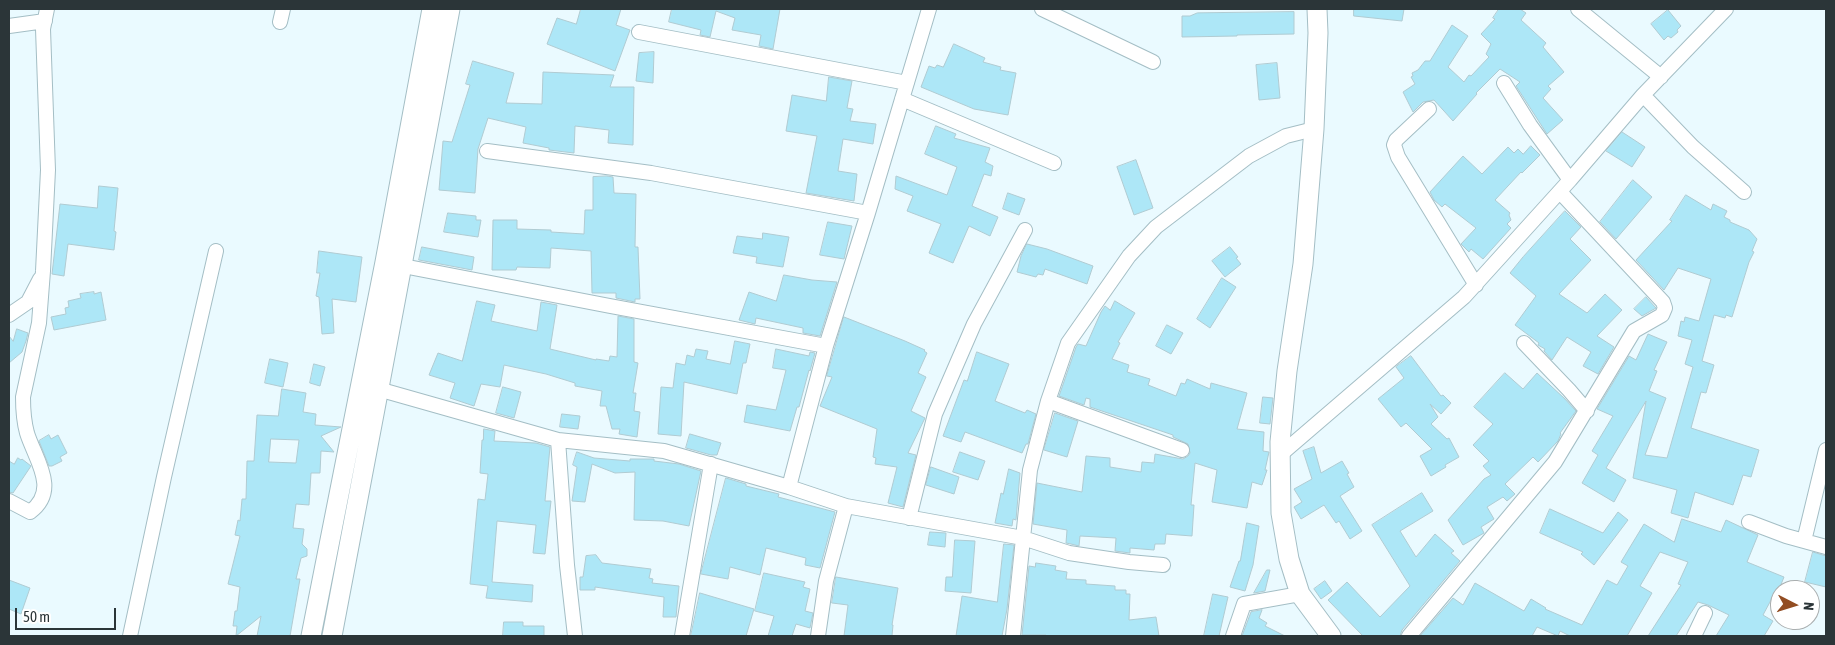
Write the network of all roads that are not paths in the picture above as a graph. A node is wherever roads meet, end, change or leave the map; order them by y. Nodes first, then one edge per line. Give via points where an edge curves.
1 (432, 9) edge
2 (450, 9) edge
3 (929, 9) edge
4 (1042, 9) edge
5 (1317, 9) edge
6 (1578, 9) edge
7 (1726, 9) edge
8 (46, 15) edge
9 (9, 26) edge
10 (639, 32) dead end
11 (1153, 62) dead end
12 (1661, 77) junction
13 (907, 83) junction
14 (1504, 83) dead end
15 (1643, 95) junction
16 (902, 100) junction
17 (1429, 109) dead end
18 (1314, 129) junction
19 (487, 150) dead end
20 (1054, 162) dead end
21 (1570, 180) junction
22 (1560, 192) junction
23 (1744, 192) dead end
24 (868, 213) junction
25 (1025, 230) dead end
26 (216, 251) dead end
27 (403, 266) junction
28 (43, 272) junction
29 (1476, 284) junction
30 (9, 315) edge
31 (1524, 343) dead end
32 (826, 346) junction
33 (378, 389) junction
34 (1048, 401) junction
35 (1587, 411) junction
36 (558, 440) junction
37 (1182, 450) dead end
38 (1826, 450) edge
39 (1280, 455) junction
40 (711, 464) junction
41 (789, 487) junction
42 (9, 501) edge
43 (846, 506) junction
44 (909, 518) junction
45 (1749, 522) dead end
46 (1023, 538) junction
47 (1804, 541) junction
48 (1826, 547) edge
49 (1163, 565) dead end
50 (1300, 594) junction
51 (1705, 613) dead end
52 (130, 636) edge
53 (312, 636) edge
54 (332, 636) edge
55 (575, 636) edge
56 (682, 636) edge
57 (818, 636) edge
58 (1013, 636) edge
59 (1233, 636) edge
60 (1331, 636) edge
61 (1409, 636) edge
62 (1694, 636) edge

1 - 53 main road
2 - 27 main road
3 - 13 street
4 - 11 street
5 - 18 main road
6 - 12 street
7 - 12 street
8 - 9 street
8 - 28 street via 43,29 48,170
10 - 13 street
12 - 15 street
13 - 16 street
14 - 21 street
15 - 21 street
15 - 23 street
16 - 20 street
16 - 24 street
17 - 29 street via 1394,145
18 - 34 street via 1286,136 1249,156 1156,227 1128,256 1068,343
18 - 39 main road via 1303,264 1287,371
19 - 24 street via 651,173
21 - 22 street
22 - 29 street
22 - 35 street via 1666,308 1662,315 1634,331
24 - 32 street
25 - 44 street via 974,324 935,414
26 - 52 street
27 - 32 street
27 - 33 main road
28 - 30 street via 28,302
28 - 42 street via 39,323 23,409 27,434 41,465 44,486 38,506 30,512
29 - 39 street
31 - 35 street
32 - 41 street
33 - 36 street
33 - 54 main road
34 - 37 street
34 - 46 street via 1030,470
35 - 61 street via 1556,462
36 - 40 street via 664,451
36 - 55 street
38 - 47 street
39 - 50 main road via 1280,513
40 - 41 street
40 - 56 street
41 - 43 street
43 - 44 street
43 - 57 street via 826,581
44 - 46 street
45 - 47 street
46 - 49 street via 1069,553
46 - 58 street
47 - 48 street
50 - 59 street via 1244,604
50 - 60 main road
51 - 62 street

